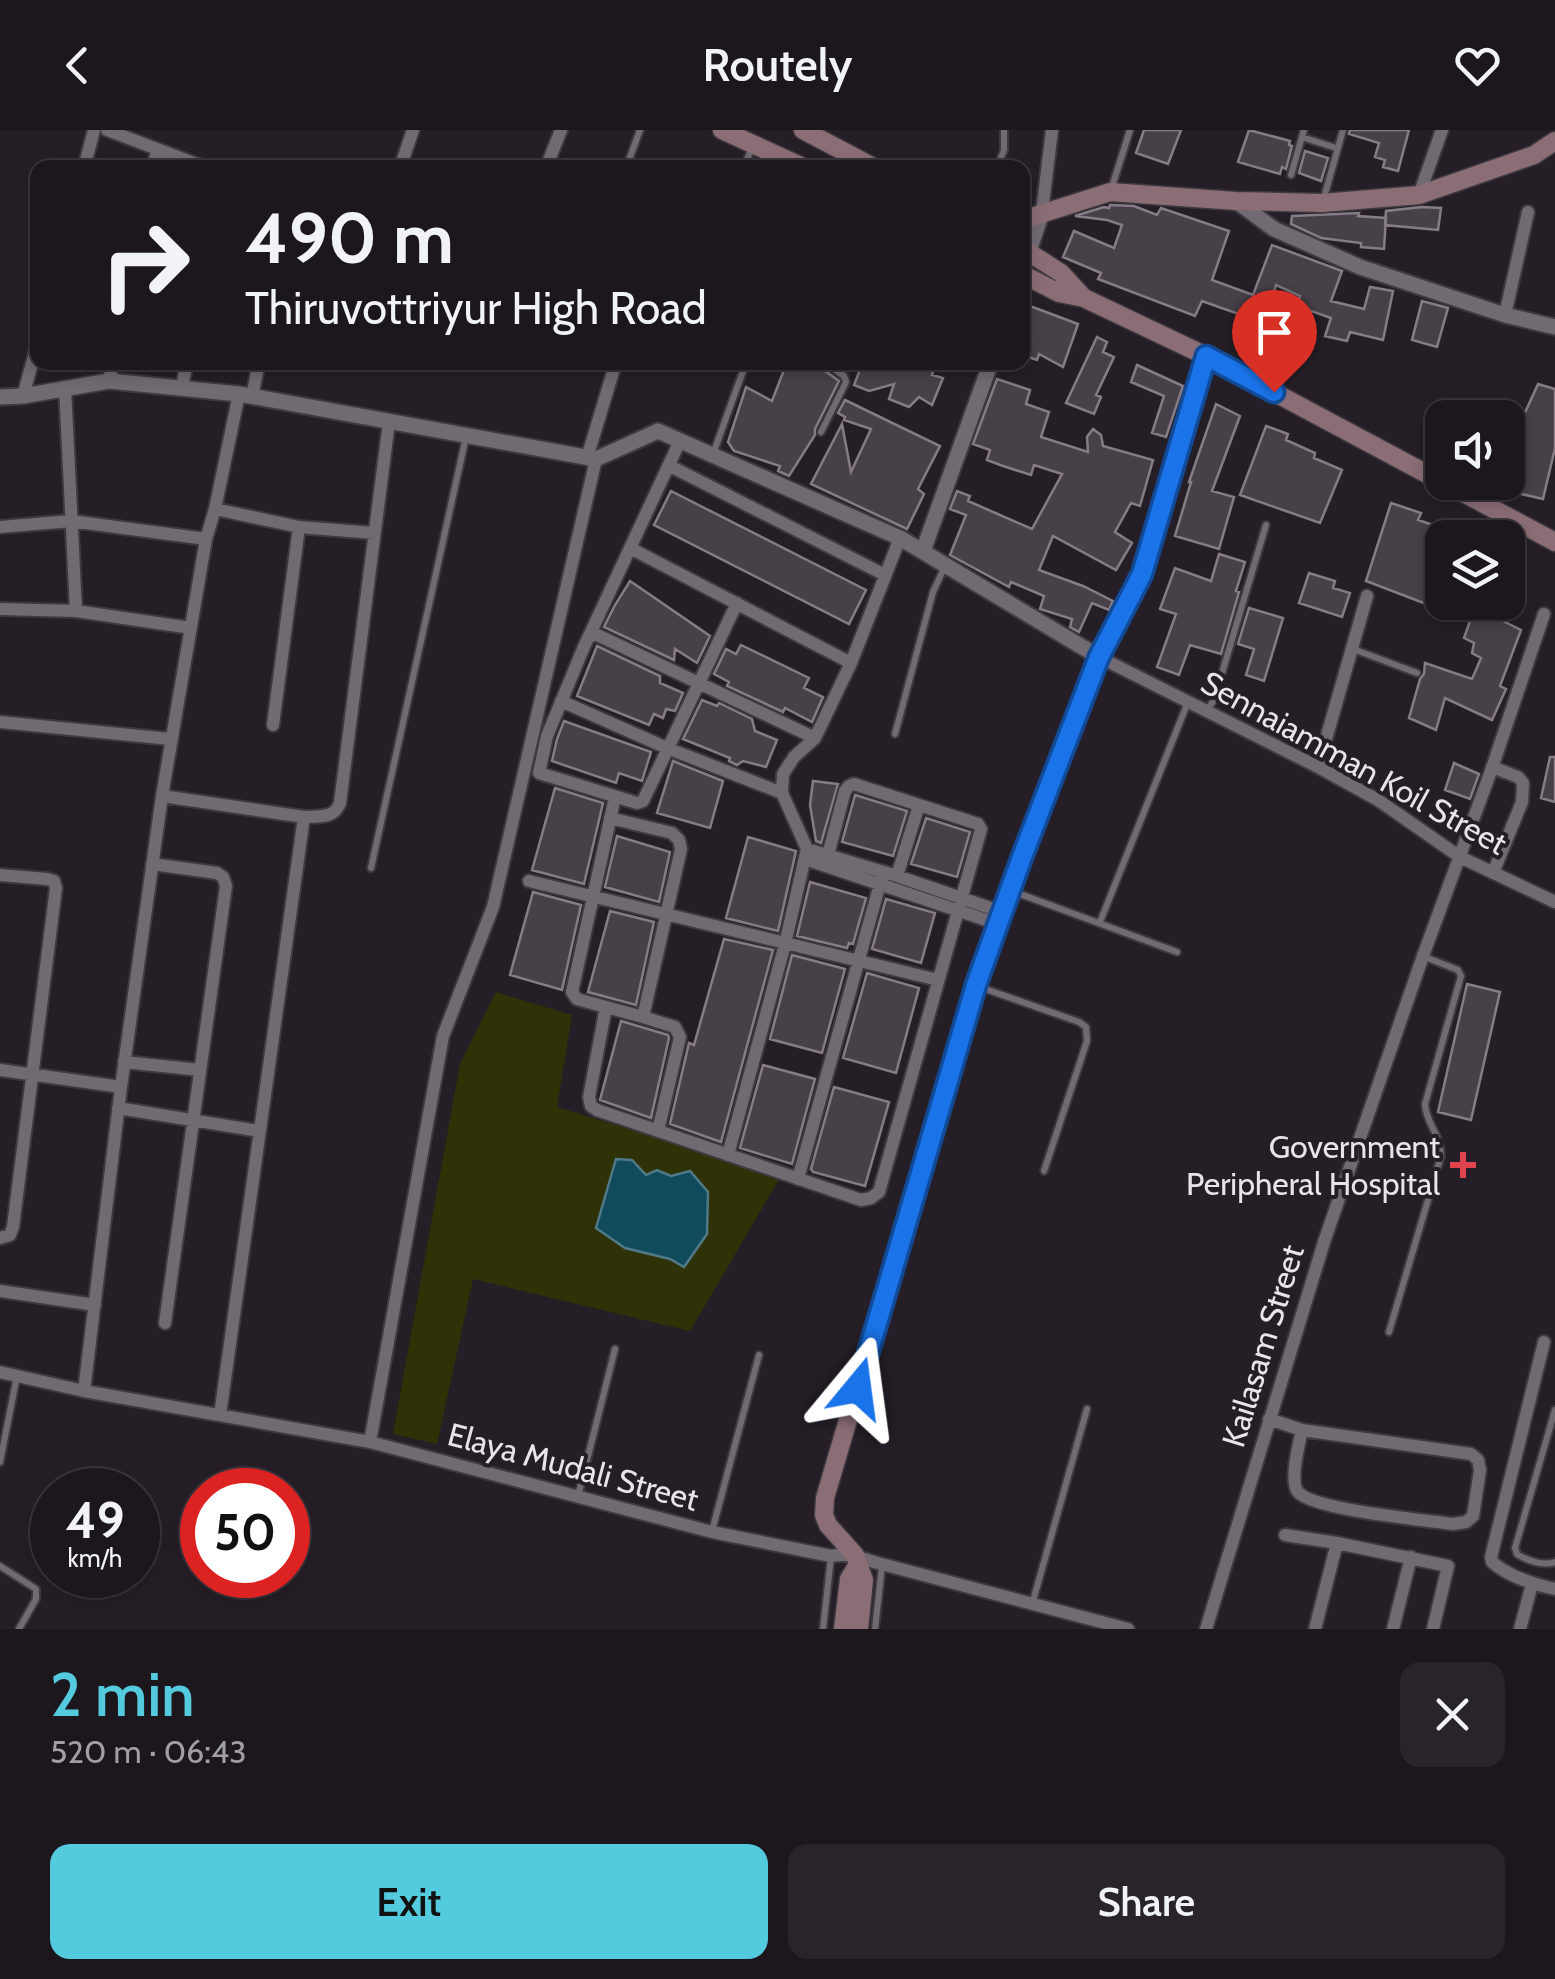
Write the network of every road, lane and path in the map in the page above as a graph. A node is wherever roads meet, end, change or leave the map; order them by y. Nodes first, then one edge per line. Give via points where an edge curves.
1 (94, 130) edge
2 (107, 130) edge
3 (412, 130) edge
4 (560, 130) edge
5 (640, 130) edge
6 (722, 130) edge
7 (1004, 130) edge
8 (1052, 130) edge
9 (1130, 130) edge
10 (1342, 130) edge
11 (1442, 130) edge
12 (815, 133) edge
13 (1303, 133) edge
14 (1555, 142) edge
15 (754, 145) junction
16 (1336, 148) junction
17 (157, 149) junction
18 (86, 160) edge
19 (155, 160) edge
20 (186, 160) edge
21 (403, 160) edge
22 (549, 160) edge
23 (629, 160) edge
24 (747, 160) edge
25 (787, 160) edge
26 (862, 160) edge
27 (1001, 160) edge
28 (1291, 175) dead end
29 (1110, 192) junction
30 (1419, 195) junction
31 (1236, 201) junction
32 (1322, 204) junction
33 (1042, 212) junction
34 (1528, 212) dead end
35 (1030, 217) edge
36 (1030, 240) edge
37 (1030, 252) edge
38 (1030, 278) edge
39 (1084, 298) junction
40 (1505, 315) junction
41 (1555, 327) edge
42 (1206, 356) junction
43 (30, 370) edge
44 (111, 370) edge
45 (186, 370) edge
46 (256, 370) edge
47 (614, 370) edge
48 (745, 370) edge
49 (835, 370) edge
50 (987, 370) edge
51 (109, 381) junction
52 (64, 387) junction
53 (182, 387) junction
54 (246, 395) junction
55 (23, 396) junction
56 (0, 397) edge
57 (389, 422) junction
58 (821, 432) dead end
59 (466, 436) junction
60 (680, 441) junction
61 (713, 456) junction
62 (592, 458) junction
63 (670, 466) junction
64 (1425, 472) edge
65 (1477, 500) edge
66 (216, 509) junction
67 (71, 522) junction
68 (1266, 526) dead end
69 (0, 527) edge
70 (299, 527) junction
71 (374, 533) junction
72 (900, 538) junction
73 (206, 539) junction
74 (1555, 542) edge
75 (630, 548) junction
76 (923, 551) junction
77 (946, 564) junction
78 (886, 575) junction
79 (1368, 596) dead end
80 (736, 602) junction
81 (0, 608) edge
82 (76, 610) junction
83 (1544, 614) dead end
84 (191, 628) junction
85 (590, 632) junction
86 (1352, 649) junction
87 (1099, 657) junction
88 (851, 663) junction
89 (1417, 672) dead end
90 (698, 682) junction
91 (561, 700) junction
92 (1188, 702) junction
93 (1206, 711) junction
94 (0, 722) edge
95 (273, 725) dead end
96 (894, 734) dead end
97 (814, 738) junction
98 (170, 739) junction
99 (667, 748) junction
100 (1318, 767) junction
101 (1492, 767) junction
102 (782, 794) junction
103 (162, 796) junction
104 (615, 796) junction
105 (919, 805) junction
106 (304, 816) junction
107 (610, 818) junction
108 (806, 854) junction
109 (828, 855) junction
110 (1460, 856) junction
111 (152, 864) junction
112 (371, 868) dead end
113 (1493, 873) junction
114 (0, 875) edge
115 (887, 878) junction
116 (529, 881) dead end
117 (1011, 890) junction
118 (593, 896) junction
119 (1555, 902) edge
120 (960, 904) junction
121 (668, 916) junction
122 (1000, 918) junction
123 (1100, 922) junction
124 (785, 944) junction
125 (1178, 952) dead end
126 (1423, 956) junction
127 (859, 961) junction
128 (938, 980) junction
129 (976, 985) junction
130 (606, 1007) junction
131 (643, 1017) junction
132 (124, 1062) junction
133 (0, 1070) edge
134 (200, 1070) junction
135 (33, 1074) junction
136 (120, 1087) junction
137 (118, 1108) junction
138 (193, 1120) junction
139 (260, 1131) junction
140 (658, 1131) junction
141 (728, 1154) junction
142 (1044, 1171) dead end
143 (798, 1178) junction
144 (0, 1238) edge
145 (0, 1290) edge
146 (95, 1305) junction
147 (165, 1324) dead end
148 (1389, 1332) dead end
149 (1544, 1342) dead end
150 (615, 1349) dead end
151 (758, 1355) dead end
152 (0, 1372) edge
153 (18, 1376) junction
154 (84, 1391) junction
155 (1087, 1409) dead end
156 (1555, 1410) edge
157 (220, 1415) junction
158 (1268, 1419) junction
159 (1302, 1430) junction
160 (370, 1442) junction
161 (0, 1462) edge
162 (578, 1497) junction
163 (712, 1532) junction
164 (1286, 1536) dead end
165 (1337, 1543) junction
166 (831, 1556) junction
167 (1411, 1557) junction
168 (856, 1561) junction
169 (1536, 1562) junction
170 (1555, 1562) edge
171 (882, 1564) junction
172 (0, 1566) edge
173 (1532, 1584) junction
174 (1555, 1590) edge
175 (1032, 1602) junction
176 (18, 1629) edge
177 (822, 1629) edge
178 (842, 1629) edge
179 (859, 1629) edge
180 (875, 1629) edge
181 (1128, 1629) edge
182 (1206, 1629) edge
183 (1315, 1629) edge
184 (1393, 1629) edge
185 (1432, 1629) edge
186 (1520, 1629) edge

1 - 18 street
2 - 17 street
3 - 21 street
4 - 22 street
5 - 23 lane
6 - 15 main road
7 - 27 lane
8 - 33 street
9 - 29 lane
10 - 16 lane
11 - 30 street
12 - 26 main road
13 - 16 lane
13 - 28 lane
14 - 30 main road
15 - 24 lane
15 - 25 main road
16 - 32 lane
17 - 19 street
17 - 20 street
29 - 31 main road
29 - 33 main road
30 - 32 main road
31 - 32 main road
31 - 40 street via 1288,237
33 - 35 main road
33 - 36 street
34 - 40 street
37 - 39 main road via 1062,272
38 - 39 main road
39 - 42 main road
40 - 41 street
42 - 64 main road
42 - 87 main road via 1142,574
43 - 55 street
44 - 51 street
45 - 53 street
46 - 54 street
47 - 62 street
48 - 61 lane
49 - 58 lane via 846,382
50 - 76 street
51 - 52 street
51 - 53 street
52 - 55 street
52 - 67 street
53 - 54 street
54 - 57 street
54 - 66 street
55 - 56 street
57 - 59 street
57 - 71 street
59 - 62 street
59 - 112 lane
60 - 61 street, Sennaiamman Koil Street
60 - 62 street, Sennaiamman Koil Street via 658,432
60 - 63 street
61 - 72 street, Sennaiamman Koil Street
62 - 160 street via 493,907 443,1036
63 - 75 street
63 - 78 street
65 - 74 main road
66 - 70 street
66 - 73 street
67 - 69 street
67 - 73 street
67 - 82 street
68 - 93 lane
70 - 71 street
70 - 95 street
71 - 106 street via 340,803 331,815
72 - 76 street, Sennaiamman Koil Street
72 - 78 street
73 - 84 street
75 - 80 street
75 - 85 street
76 - 77 street, Sennaiamman Koil Street
77 - 87 street, Sennaiamman Koil Street
77 - 96 lane
78 - 88 street
79 - 86 street
80 - 88 street
80 - 90 street
81 - 82 street
82 - 84 street
83 - 101 street, Kailasam Street
84 - 98 street
85 - 90 street
85 - 91 street
86 - 89 lane
86 - 100 street
87 - 92 street, Sennaiamman Koil Street
87 - 117 main road
88 - 97 street
90 - 97 street
90 - 99 street
91 - 99 street
91 - 104 street via 540,773
92 - 93 street, Sennaiamman Koil Street
92 - 123 lane
93 - 100 street, Sennaiamman Koil Street
94 - 98 street
97 - 102 street via 787,766
98 - 103 street
99 - 102 street
99 - 104 street via 643,801
100 - 110 street, Sennaiamman Koil Street
101 - 110 street, Kailasam Street
101 - 113 street via 1523,784
102 - 108 street
103 - 106 street
103 - 111 street
104 - 107 street
105 - 109 street via 849,786
105 - 115 street
105 - 120 street via 982,829
106 - 139 street
107 - 118 street
107 - 121 street via 679,840
108 - 109 street
108 - 115 street
108 - 124 street
109 - 115 street
110 - 113 street, Sennaiamman Koil Street
110 - 126 street, Kailasam Street
111 - 132 street
111 - 134 street via 218,873 226,886
113 - 119 street, Sennaiamman Koil Street
114 - 135 street via 47,879 56,888
115 - 120 street
115 - 127 street
116 - 118 street
117 - 122 main road
117 - 123 lane
118 - 121 street
118 - 130 street via 572,992
120 - 122 street
120 - 128 street
121 - 124 street
121 - 131 street
122 - 129 main road
123 - 125 lane
124 - 127 street
124 - 141 street
126 - 148 lane via 1461,976 1425,1104 1440,1156
126 - 158 street, Kailasam Street
127 - 128 street
127 - 143 street
128 - 143 street via 879,1192 861,1200
129 - 142 lane via 1086,1028
129 - 168 main road via 826,1498 828,1525
130 - 131 street
130 - 140 street via 591,1106
131 - 140 street via 675,1028 680,1037
132 - 134 street
132 - 136 street
133 - 135 street
134 - 138 street
135 - 136 street
135 - 144 street via 14,1227
136 - 137 street
137 - 138 street
137 - 146 street
138 - 139 street
138 - 147 street
139 - 157 street
140 - 141 street
141 - 143 street
145 - 146 street
146 - 154 street
149 - 173 street via 1491,1557
150 - 162 lane
151 - 163 lane
152 - 153 street, Elaya Mudali Street
153 - 154 street, Elaya Mudali Street
153 - 161 lane
154 - 157 street, Elaya Mudali Street
155 - 175 lane
156 - 169 lane via 1515,1548
157 - 160 street, Elaya Mudali Street
158 - 159 street
158 - 182 street, Kailasam Street
159 - 159 street via 1471,1454 1480,1470 1471,1520 1401,1517 1300,1494 1294,1484
160 - 162 street, Elaya Mudali Street
162 - 163 street, Elaya Mudali Street
163 - 166 street, Elaya Mudali Street
164 - 165 street
165 - 167 street
165 - 183 street
166 - 168 street, Elaya Mudali Street
166 - 177 lane
167 - 184 street
167 - 185 street via 1448,1566
168 - 171 street, Elaya Mudali Street
168 - 178 main road
168 - 179 main road via 864,1580
169 - 170 lane
169 - 173 lane
171 - 175 street, Elaya Mudali Street
171 - 180 lane
172 - 176 lane via 36,1588
173 - 174 street
173 - 186 street
175 - 181 street, Elaya Mudali Street

